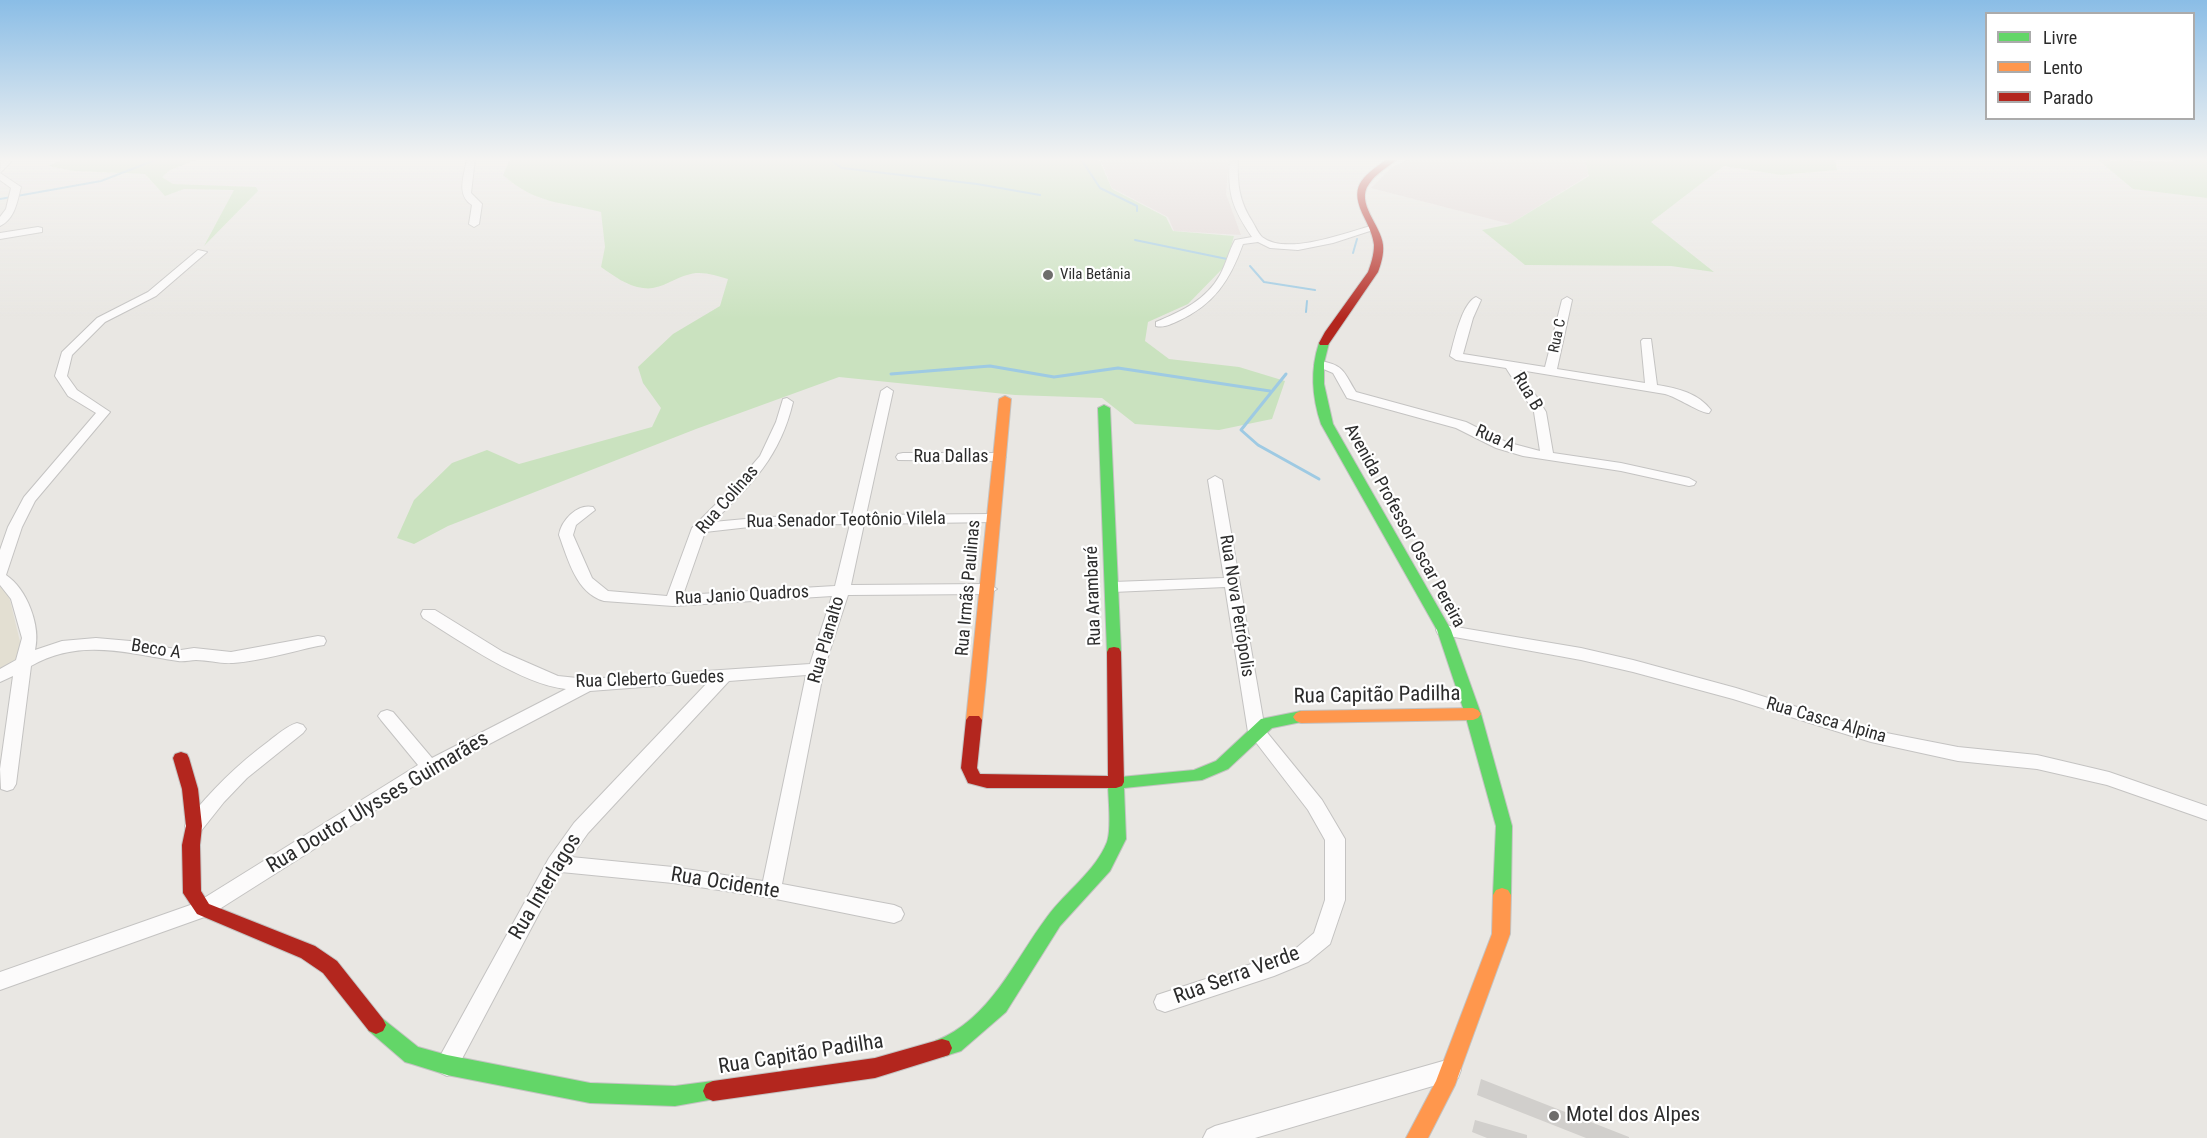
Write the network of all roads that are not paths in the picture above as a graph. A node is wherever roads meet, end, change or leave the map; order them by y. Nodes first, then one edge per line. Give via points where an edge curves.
1 (476, 212) edge
2 (1241, 212) edge
3 (1365, 212) edge
4 (474, 224) dead end
5 (1371, 229) junction
6 (38, 230) dead end
7 (0, 236) edge
8 (1258, 239) junction
9 (202, 252) dead end
10 (1476, 300) dead end
11 (1567, 300) dead end
12 (1160, 324) dead end
13 (1647, 341) dead end
14 (1510, 364) junction
15 (1320, 365) junction
16 (1550, 371) junction
17 (1651, 387) junction
18 (886, 391) dead end
19 (1005, 399) dead end
20 (787, 402) dead end
21 (1104, 408) dead end
22 (1705, 410) dead end
23 (1547, 456) junction
24 (999, 457) junction
25 (903, 458) dead end
26 (1215, 480) dead end
27 (1689, 482) dead end
28 (588, 510) dead end
29 (858, 519) junction
30 (993, 519) junction
31 (699, 528) junction
32 (0, 573) edge
33 (0, 578) edge
34 (1233, 582) junction
35 (1113, 587) junction
36 (989, 589) junction
37 (842, 590) junction
38 (673, 601) junction
39 (429, 614) dead end
40 (1444, 630) junction
41 (318, 641) dead end
42 (23, 664) junction
43 (816, 669) junction
44 (0, 676) edge
45 (723, 677) junction
46 (588, 685) junction
47 (1473, 714) junction
48 (387, 716) dead end
49 (297, 729) dead end
50 (1257, 732) junction
51 (181, 758) dead end
52 (430, 767) junction
53 (1116, 782) junction
54 (7, 784) dead end
55 (2207, 813) edge
56 (194, 826) junction
57 (556, 864) junction
58 (771, 890) junction
59 (203, 909) junction
60 (894, 914) dead end
61 (0, 981) edge
62 (1165, 1002) dead end
63 (447, 1065) junction
64 (1450, 1070) junction
65 (1215, 1138) edge
66 (1417, 1138) edge

1 - 4 street
2 - 8 street
3 - 5 street, Avenida Professor Oscar Pereira
5 - 8 street via 1296,247
5 - 15 street, Avenida Professor Oscar Pereira via 1378,259 1369,279 1325,339
6 - 7 street
8 - 12 street via 1239,242 1218,290 1191,312
9 - 32 street via 152,294 101,320 66,354 61,376 72,393 104,412 29,501 15,527
10 - 14 street via 1456,356
11 - 16 street, Rua C
13 - 17 street
14 - 16 street
14 - 23 street, Rua B via 1540,412
15 - 23 street, Rua A via 1335,367 1343,385 1357,398 1461,425 1501,445
15 - 40 street, Avenida Professor Oscar Pereira via 1319,395 1327,425
16 - 17 street
17 - 22 street via 1681,394
18 - 29 street, Rua Planalto
19 - 24 street, Rua Irmãs Paulinas
20 - 31 street, Rua Colinas via 766,457
21 - 35 street, Rua Arambaré
23 - 27 street, Rua A
24 - 25 street, Rua Dallas
24 - 30 street, Rua Irmãs Paulinas
26 - 34 street, Rua Nova Petrópolis
28 - 38 street, Rua Janio Quadros via 570,522 566,535 585,581 604,596
29 - 30 street, Rua Senador Teotônio Vilela
29 - 31 street, Rua Senador Teotônio Vilela via 767,521
29 - 37 street, Rua Planalto
30 - 36 street, Rua Irmãs Paulinas
31 - 38 street, Rua Colinas
33 - 42 street via 19,599 30,638
34 - 35 street
34 - 50 street, Rua Nova Petrópolis
35 - 53 street, Rua Arambaré
36 - 37 street, Rua Janio Quadros
36 - 53 street, Rua Irmãs Paulinas via 969,768 974,779
37 - 38 street, Rua Janio Quadros
37 - 43 street, Rua Planalto
39 - 46 street, Rua Cleberto Guedes via 497,656 555,682
40 - 47 street, Avenida Professor Oscar Pereira
40 - 55 street, Rua Casca Alpina via 1633,666 1871,736 1958,754 2037,762 2099,776
41 - 42 street, Beco A via 231,658 181,656 99,642 57,648
42 - 44 street, Beco A
42 - 54 street
43 - 45 street, Rua Cleberto Guedes
43 - 58 street, Rua Planalto
45 - 46 street, Rua Cleberto Guedes
45 - 57 street, Rua Interlagos via 581,828
46 - 52 street, Rua Doutor Ulysses Guimarães
47 - 50 street, Rua Capitão Padilha via 1298,717 1267,723
47 - 64 street, Avenida Professor Oscar Pereira via 1504,826 1501,934
48 - 52 street
49 - 56 street via 218,793
50 - 53 street, Rua Capitão Padilha via 1222,765 1196,776
50 - 62 street, Rua Serra Verde via 1315,805 1335,839 1335,900 1323,938 1301,956 1274,967
51 - 56 street
52 - 59 street, Rua Doutor Ulysses Guimarães
53 - 63 street, Rua Capitão Padilha via 1118,839 1104,866 1054,921 999,1006 954,1044 875,1068 675,1096 590,1093
56 - 59 street via 192,893
57 - 58 street, Rua Ocidente via 673,875
57 - 63 street, Rua Interlagos
58 - 60 street, Rua Ocidente
59 - 61 street, Rua Doutor Ulysses Guimarães
59 - 63 street, Rua Capitão Padilha via 308,952 330,967 377,1026 412,1055
64 - 65 street
64 - 66 street, Avenida Professor Oscar Pereira

